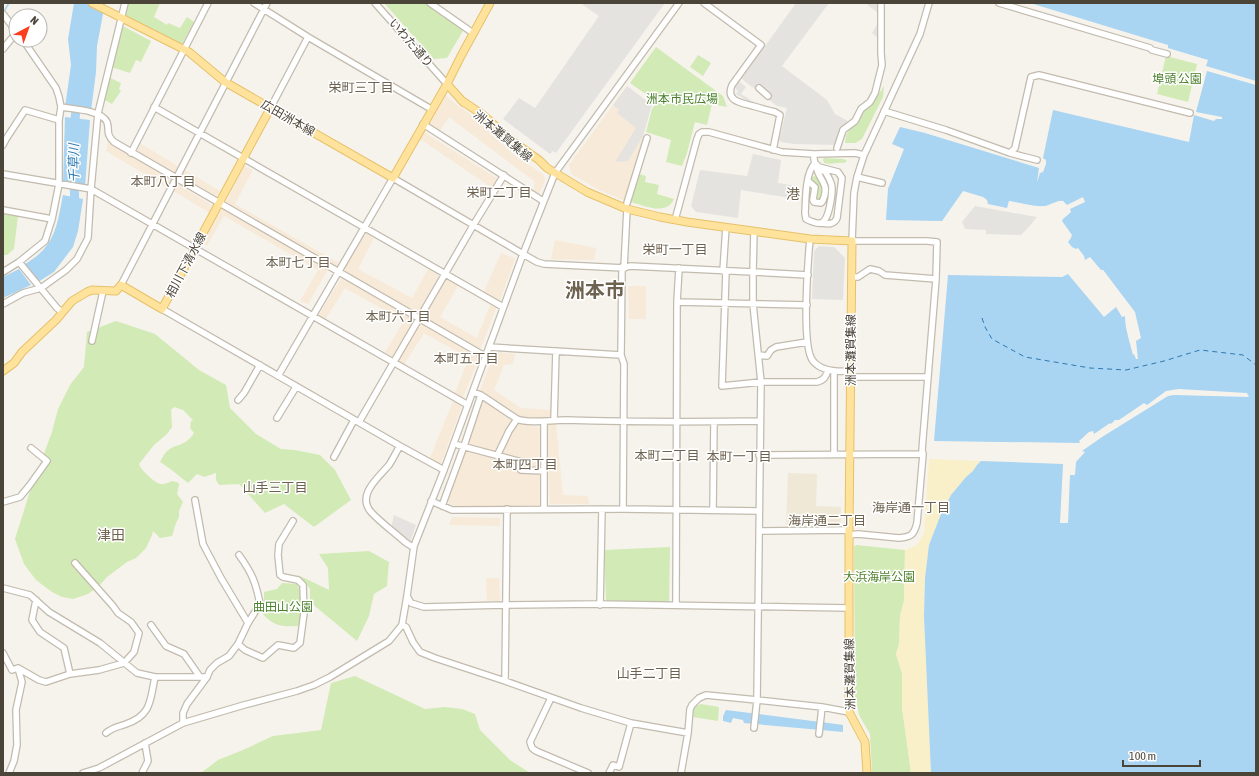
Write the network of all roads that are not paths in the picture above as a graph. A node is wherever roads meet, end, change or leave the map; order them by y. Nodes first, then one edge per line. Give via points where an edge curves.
1 (92, 3) edge
2 (125, 3) edge
3 (208, 3) edge
4 (254, 3) edge
5 (375, 3) edge
6 (430, 3) edge
7 (490, 3) edge
8 (679, 3) edge
9 (704, 3) edge
10 (881, 3) edge
11 (929, 3) edge
12 (999, 3) edge
13 (265, 6) edge
14 (120, 17) junction
15 (473, 33) junction
16 (308, 37) junction
17 (28, 48) edge
18 (184, 49) junction
19 (1167, 54) dead end
20 (225, 82) junction
21 (447, 84) junction
22 (759, 88) dead end
23 (768, 96) dead end
24 (61, 107) junction
25 (154, 107) junction
26 (271, 107) junction
27 (431, 109) junction
28 (884, 111) junction
29 (98, 113) junction
30 (1190, 113) dead end
31 (59, 120) junction
32 (423, 124) junction
33 (198, 133) junction
34 (4, 138) edge
35 (647, 138) dead end
36 (3, 145) edge
37 (837, 148) dead end
38 (773, 150) junction
39 (131, 153) junction
40 (814, 154) junction
41 (864, 154) junction
42 (1010, 154) junction
43 (243, 158) junction
44 (1037, 160) dead end
45 (816, 166) junction
46 (555, 173) junction
47 (3, 174) edge
48 (504, 175) junction
49 (857, 177) junction
50 (393, 178) junction
51 (175, 179) junction
52 (808, 180) junction
53 (882, 183) dead end
54 (59, 184) junction
55 (90, 189) junction
56 (544, 201) junction
57 (219, 203) junction
58 (627, 206) junction
59 (3, 210) edge
60 (52, 219) junction
61 (675, 220) junction
62 (821, 223) junction
63 (152, 224) junction
64 (474, 224) junction
65 (726, 227) junction
66 (364, 228) junction
67 (754, 231) junction
68 (810, 239) junction
69 (852, 240) junction
70 (195, 248) junction
71 (523, 254) junction
72 (20, 262) junction
73 (623, 268) junction
74 (679, 268) junction
75 (725, 271) junction
76 (3, 272) edge
77 (339, 272) junction
78 (753, 272) junction
79 (445, 275) junction
80 (808, 275) junction
81 (852, 277) junction
82 (936, 279) junction
83 (121, 285) junction
84 (41, 288) junction
85 (103, 291) junction
86 (677, 302) junction
87 (725, 303) junction
88 (3, 304) edge
89 (753, 304) junction
90 (807, 305) junction
91 (503, 307) junction
92 (162, 309) junction
93 (62, 312) junction
94 (313, 316) junction
95 (419, 318) junction
96 (92, 341) dead end
97 (807, 342) junction
98 (489, 347) junction
99 (556, 351) junction
100 (481, 354) dead end
101 (621, 355) junction
102 (759, 355) junction
103 (394, 363) junction
104 (260, 365) junction
105 (828, 370) junction
106 (3, 371) edge
107 (834, 371) junction
108 (851, 374) junction
109 (278, 376) junction
110 (928, 377) junction
111 (761, 382) junction
112 (296, 387) junction
113 (473, 392) junction
114 (481, 395) junction
115 (238, 400) dead end
116 (468, 405) junction
117 (277, 418) dead end
118 (516, 419) junction
119 (554, 420) junction
120 (357, 421) junction
121 (544, 421) junction
122 (676, 421) junction
123 (760, 421) junction
124 (623, 422) junction
125 (714, 422) junction
126 (458, 445) dead end
127 (400, 446) junction
128 (464, 446) junction
129 (31, 448) dead end
130 (834, 454) junction
131 (850, 454) junction
132 (923, 454) junction
133 (759, 455) junction
134 (497, 456) junction
135 (334, 457) dead end
136 (444, 470) junction
137 (544, 471) junction
138 (195, 500) dead end
139 (3, 502) edge
140 (431, 502) junction
141 (442, 506) junction
142 (507, 509) junction
143 (544, 509) junction
144 (602, 509) junction
145 (623, 509) junction
146 (677, 510) junction
147 (713, 510) junction
148 (759, 511) junction
149 (293, 521) dead end
150 (759, 530) junction
151 (849, 532) junction
152 (414, 546) junction
153 (239, 555) dead end
154 (75, 563) dead end
155 (3, 588) edge
156 (407, 596) junction
157 (36, 600) junction
158 (600, 604) junction
159 (506, 605) junction
160 (676, 605) junction
161 (758, 607) junction
162 (849, 608) junction
163 (248, 623) junction
164 (151, 625) dead end
165 (402, 625) junction
166 (238, 644) junction
167 (3, 653) edge
168 (124, 663) junction
169 (18, 668) junction
170 (70, 674) junction
171 (155, 677) junction
172 (200, 677) junction
173 (207, 677) junction
174 (505, 681) junction
175 (551, 698) junction
176 (758, 700) junction
177 (822, 708) junction
178 (849, 712) junction
179 (183, 723) junction
180 (631, 723) junction
181 (754, 728) dead end
182 (106, 733) dead end
183 (688, 733) junction
184 (819, 734) dead end
185 (145, 743) junction
186 (9, 773) edge
187 (83, 773) edge
188 (142, 773) edge
189 (588, 773) edge
190 (609, 773) edge
191 (681, 773) edge
192 (867, 773) edge

1 - 14 main road, 広田洲本線
2 - 14 street
3 - 18 street
4 - 13 street
5 - 21 street, いわた通り
6 - 15 street
7 - 15 main road
8 - 46 street
9 - 38 street via 761,44 730,90 732,97 739,103 780,115
10 - 37 street via 882,65 875,93 870,102 861,109 855,121 843,130
11 - 28 street via 920,34
12 - 19 street
13 - 16 street
13 - 20 street
14 - 18 main road, 広田洲本線
14 - 29 street
15 - 21 main road
16 - 26 street
16 - 27 street
17 - 24 street via 56,88
18 - 20 main road, 広田洲本線
18 - 25 street
20 - 26 main road, 広田洲本線
20 - 33 street
21 - 27 main road
21 - 46 main road, 洲本灘賀集線 via 461,100
22 - 23 street
24 - 29 street
24 - 31 street
25 - 33 street
25 - 39 street
26 - 43 main road, 相川下清水線
26 - 50 main road, 広田洲本線
27 - 32 main road
28 - 41 street
28 - 42 street via 946,130
29 - 39 street via 107,122 109,137
29 - 55 street
30 - 42 street via 1039,75 1031,77 1014,148
31 - 34 street via 25,110
31 - 54 street
32 - 48 street
32 - 50 main road
33 - 43 street
33 - 51 street
34 - 36 street
35 - 58 street
38 - 40 street
38 - 61 street via 709,132 699,134
39 - 51 street
40 - 41 street
40 - 45 street
41 - 49 street
42 - 44 street
43 - 57 main road, 相川下清水線
43 - 66 street
45 - 52 street via 811,168
45 - 52 street via 825,187 821,203 814,202 815,186
45 - 62 street via 825,171 832,188 829,211
45 - 62 street via 838,172 842,178 838,218 832,224
46 - 56 street
46 - 58 main road, 洲本灘賀集線 via 588,192
47 - 54 street
48 - 56 street
48 - 64 street
49 - 53 street
49 - 69 street
50 - 64 street
50 - 66 street
51 - 57 street
51 - 63 street
52 - 62 street via 806,219
54 - 55 street
54 - 60 street
55 - 63 street
55 - 84 street via 88,238 77,258 66,270
56 - 71 street
57 - 70 main road, 相川下清水線
57 - 77 street
58 - 61 main road, 洲本灘賀集線
58 - 73 street
59 - 60 street
60 - 72 street via 45,241
61 - 65 main road, 洲本灘賀集線
63 - 70 street
63 - 83 street
64 - 71 street
64 - 79 street
65 - 67 main road, 洲本灘賀集線
65 - 75 street
66 - 77 street
66 - 79 street
67 - 68 main road, 洲本灘賀集線
67 - 78 street
68 - 69 main road, 洲本灘賀集線
68 - 80 street
69 - 81 main road, 洲本灘賀集線
69 - 82 street via 938,242
70 - 92 main road, 相川下清水線
70 - 94 street
71 - 73 street via 544,264
71 - 91 street
72 - 76 street
72 - 84 street
73 - 74 street
73 - 101 street
74 - 75 street
74 - 86 street
75 - 78 street
75 - 87 street
77 - 94 street
77 - 95 street
78 - 80 street
78 - 89 street
79 - 91 street
79 - 95 street
80 - 90 street
81 - 82 street via 858,277 870,269 885,275
81 - 108 main road, 洲本灘賀集線
82 - 110 street
83 - 85 main road via 116,292
83 - 92 main road, 相川下清水線
84 - 88 street via 23,293
84 - 93 street
85 - 93 main road via 87,292 72,301
85 - 96 street
86 - 87 street
86 - 122 street
87 - 89 street
87 - 111 street via 722,386
89 - 90 street
89 - 102 street
90 - 97 street
91 - 98 street
92 - 104 street
93 - 106 main road via 14,363
94 - 103 street
94 - 109 street
95 - 100 street
95 - 103 street
97 - 102 street via 776,346 767,356
97 - 105 street via 813,362
98 - 99 street
98 - 113 street
99 - 101 street
99 - 119 street
101 - 124 street via 624,364
102 - 111 street
103 - 116 street
103 - 120 street
104 - 109 street
104 - 115 street
105 - 107 street
105 - 111 street via 823,380 817,382
107 - 108 street
107 - 130 street
108 - 110 street
108 - 131 main road, 洲本灘賀集線
109 - 112 street
110 - 132 street
111 - 123 street
112 - 117 street
112 - 120 street
113 - 114 street
113 - 116 street
114 - 118 street
114 - 128 street
116 - 136 street
118 - 121 street
118 - 134 street
119 - 121 street
119 - 124 street
120 - 127 street
120 - 135 street
121 - 137 street
122 - 124 street
122 - 125 street
122 - 146 street
123 - 125 street
123 - 133 street
124 - 145 street
125 - 147 street
126 - 128 street
127 - 136 street
127 - 152 street via 390,464 366,495 366,502 370,511 405,542
128 - 134 street
128 - 141 street
129 - 139 street via 47,461 20,497
130 - 131 street
130 - 133 street
131 - 132 street
131 - 151 main road, 洲本灘賀集線
132 - 151 street via 917,523 912,535 899,538
133 - 148 street
134 - 137 street via 522,462 521,470
136 - 140 street
137 - 143 street
138 - 163 street via 203,544
140 - 141 street
140 - 152 street
141 - 142 street via 452,510
142 - 143 street
142 - 159 street
143 - 144 street
144 - 145 street
144 - 158 street
145 - 146 street
146 - 147 street
146 - 160 street
147 - 148 street
148 - 150 street
149 - 166 street via 279,544 278,554 280,574 283,578 298,580 303,585 304,613 300,643 294,648 278,646 263,658
150 - 151 street
150 - 161 street
151 - 162 main road, 洲本灘賀集線
152 - 156 street
153 - 163 street via 256,583 260,604
154 - 168 street via 118,613 131,622 139,633 134,652
155 - 157 street via 30,595
156 - 159 street via 411,603 424,607
156 - 165 street
157 - 168 street via 49,612 100,643
157 - 170 street via 32,620 40,632 64,648
158 - 159 street
158 - 160 street
159 - 174 street
160 - 161 street
161 - 162 street
161 - 176 street
162 - 178 main road, 洲本灘賀集線
163 - 166 street
164 - 172 street via 166,646 184,654
165 - 174 street via 406,627 420,652
165 - 179 street via 388,641 314,685
166 - 173 street via 229,656 210,670
167 - 169 street via 12,670
168 - 170 street
168 - 171 street via 137,673
169 - 170 street via 46,682
169 - 186 street via 22,682 16,710 17,745
171 - 172 street
171 - 182 street via 147,712 134,722 112,728
172 - 173 street
173 - 179 street via 187,704 183,713
174 - 175 street
175 - 180 street
175 - 189 street via 530,742 532,748
176 - 177 street
176 - 181 street
176 - 183 street via 706,695 699,698 690,709
177 - 178 street
177 - 184 street
178 - 192 main road, 洲本灘賀集線 via 865,742
179 - 185 street
180 - 183 street
180 - 190 street via 619,767 613,765
183 - 191 street
185 - 187 street via 99,768
185 - 188 street via 148,761

